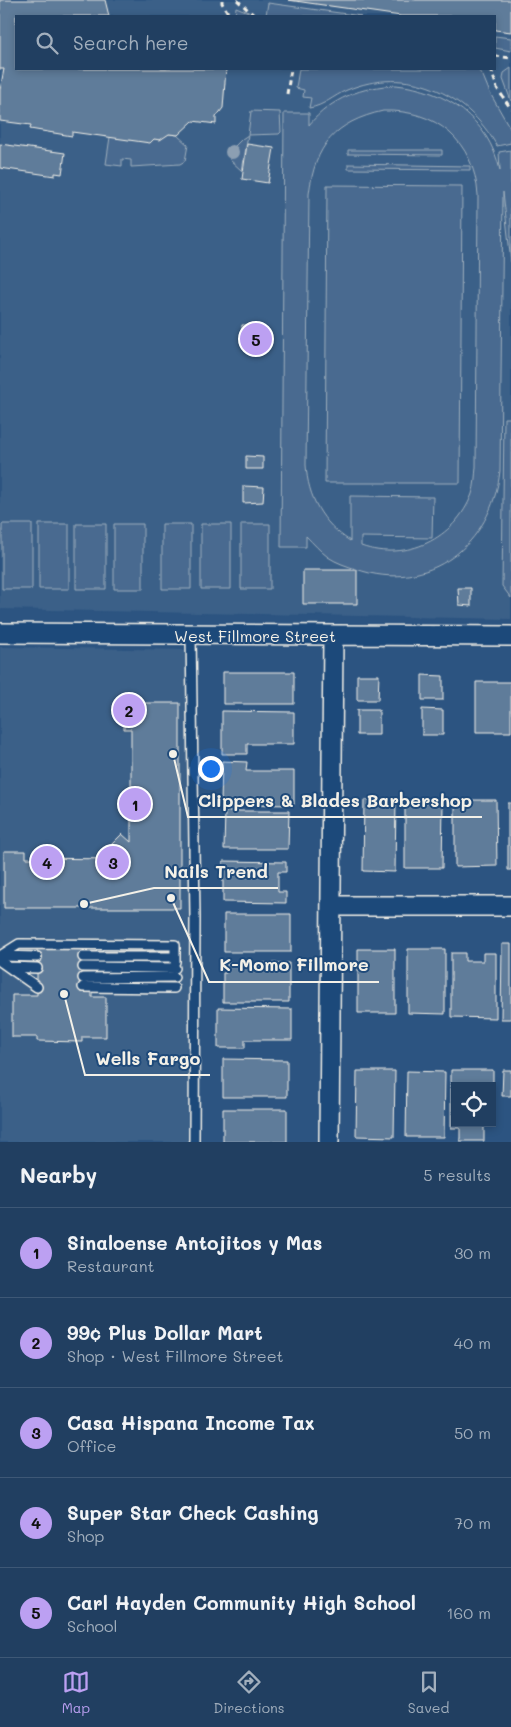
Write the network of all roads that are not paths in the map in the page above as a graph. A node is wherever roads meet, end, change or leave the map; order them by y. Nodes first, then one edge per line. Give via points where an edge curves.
1 (0, 633) edge
2 (191, 635) junction
3 (333, 635) junction
4 (511, 636) edge
5 (331, 906) junction
6 (511, 906) edge
7 (0, 956) edge
8 (37, 957) dead end
9 (83, 957) dead end
10 (0, 961) edge
11 (175, 962) junction
12 (8, 967) junction
13 (83, 967) dead end
14 (37, 968) dead end
15 (174, 978) dead end
16 (37, 982) dead end
17 (174, 988) dead end
18 (194, 1142) edge
19 (330, 1142) edge

1 - 2 street, West Fillmore Street
2 - 3 street, West Fillmore Street
2 - 18 lane
3 - 4 street, West Fillmore Street
3 - 5 street
5 - 6 street
5 - 19 street
7 - 8 lane
7 - 11 lane via 19,944 175,945
9 - 11 lane
10 - 12 lane
11 - 13 lane
12 - 14 lane
12 - 16 lane
15 - 17 lane via 83,983

